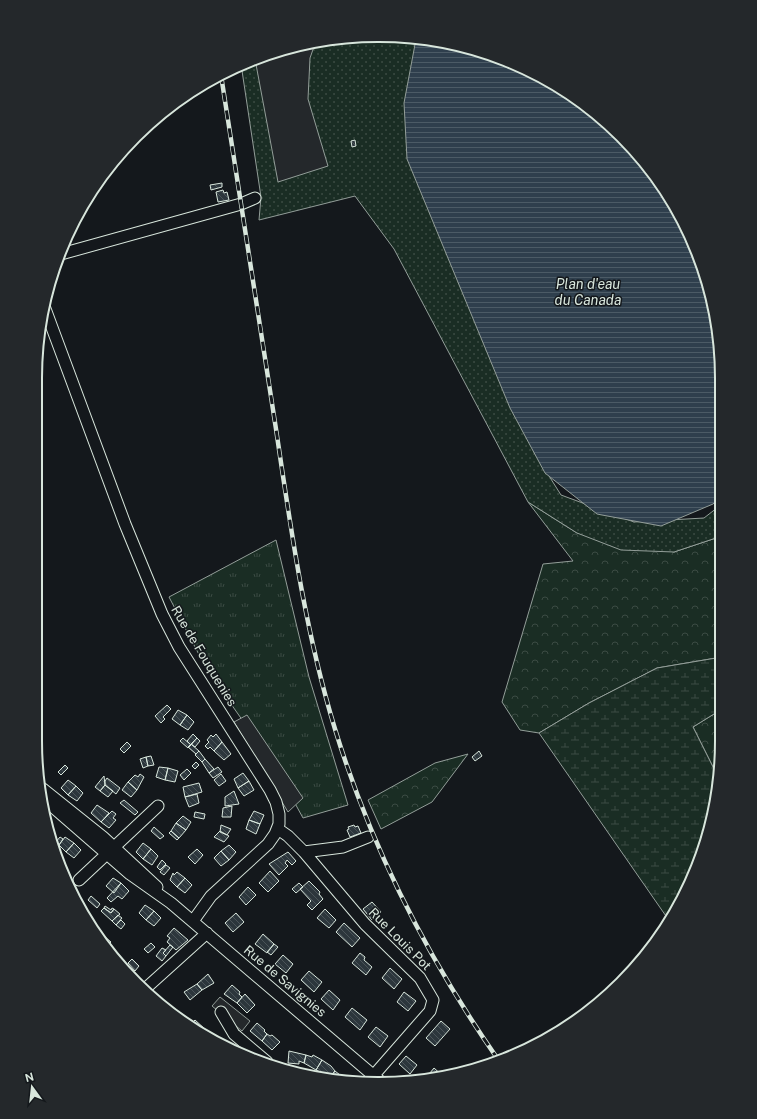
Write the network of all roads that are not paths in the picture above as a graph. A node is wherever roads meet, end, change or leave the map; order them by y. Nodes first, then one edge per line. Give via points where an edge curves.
1 (255, 198) dead end
2 (67, 252) edge
3 (48, 316) edge
4 (46, 792) edge
5 (47, 802) edge
6 (158, 806) dead end
7 (278, 829) junction
8 (368, 837) dead end
9 (110, 851) junction
10 (304, 852) junction
11 (79, 880) dead end
12 (193, 922) junction
13 (207, 933) junction
14 (149, 985) edge
15 (221, 1012) dead end
16 (258, 1054) edge
17 (376, 1077) edge
18 (378, 1077) edge

1 - 2 street
3 - 7 street, Rue de Fouquenies via 125,524 162,614 183,653 274,797 279,814
4 - 9 street, Rue de Savignies
5 - 9 street, Rue de Savignies
6 - 9 street
7 - 10 street, Rue Louis Pot
7 - 12 street via 268,844 211,896
8 - 10 street via 343,847
9 - 11 street
9 - 12 street, Rue de Savignies via 148,877
10 - 18 street, Rue Louis Pot via 365,924 420,978 431,995 433,1004 430,1011
12 - 13 street, Rue de Savignies
13 - 14 street
13 - 17 street, Rue de Savignies
15 - 16 street via 234,1034

